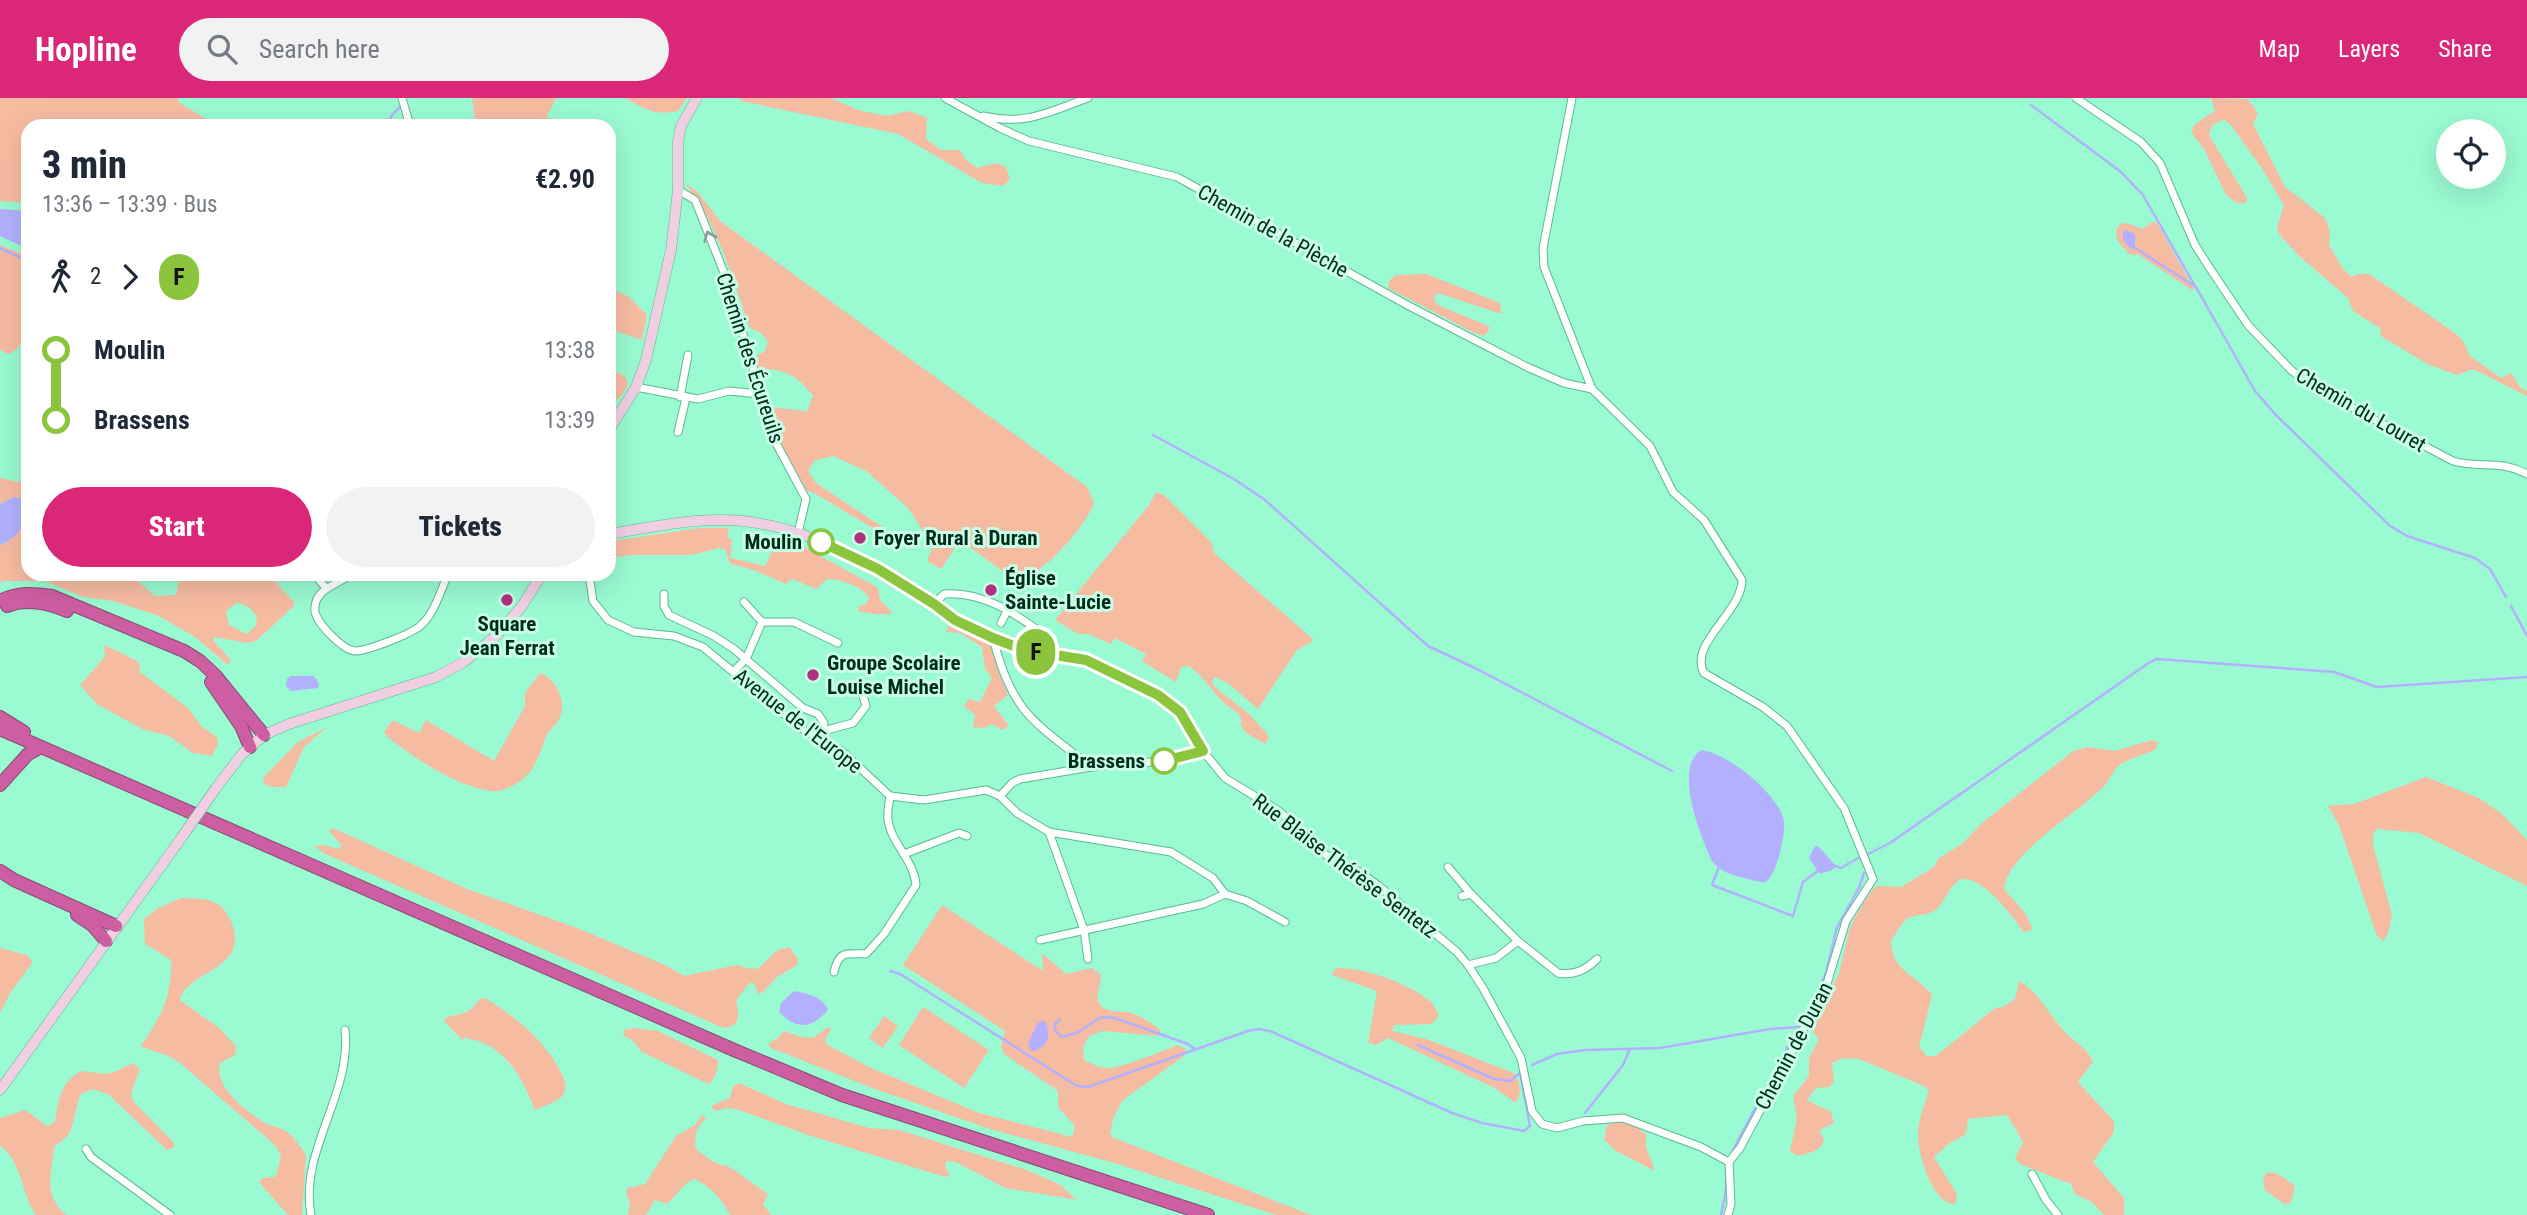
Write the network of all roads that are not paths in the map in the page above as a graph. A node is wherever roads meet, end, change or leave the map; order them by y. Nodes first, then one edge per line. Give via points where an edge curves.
1 (402, 98) edge
2 (697, 98) edge
3 (945, 98) edge
4 (1088, 98) edge
5 (1572, 98) edge
6 (2076, 98) edge
7 (972, 113) junction
8 (408, 119) edge
9 (678, 190) junction
10 (688, 355) dead end
11 (636, 387) junction
12 (1592, 389) junction
13 (760, 394) junction
14 (683, 397) junction
15 (616, 419) edge
16 (678, 432) dead end
17 (2527, 474) edge
18 (616, 533) edge
19 (798, 533) junction
20 (320, 581) edge
21 (342, 581) edge
22 (446, 581) edge
23 (538, 581) edge
24 (590, 581) edge
25 (326, 588) junction
26 (664, 594) dead end
27 (0, 601) edge
28 (744, 602) dead end
29 (934, 604) junction
30 (0, 608) edge
31 (1007, 609) junction
32 (762, 622) junction
33 (1001, 623) dead end
34 (993, 638) junction
35 (838, 643) dead end
36 (1056, 654) junction
37 (746, 659) junction
38 (734, 671) junction
39 (862, 692) dead end
40 (0, 717) edge
41 (0, 729) edge
42 (823, 731) junction
43 (264, 735) junction
44 (821, 740) junction
45 (250, 747) junction
46 (46, 750) junction
47 (1203, 751) junction
48 (1091, 767) junction
49 (0, 785) edge
50 (890, 796) junction
51 (1000, 796) junction
52 (1049, 832) junction
53 (967, 836) dead end
54 (904, 854) junction
55 (1448, 867) dead end
56 (0, 870) edge
57 (0, 881) edge
58 (1225, 894) junction
59 (1471, 894) junction
60 (1462, 896) dead end
61 (1285, 922) dead end
62 (116, 926) junction
63 (1084, 930) junction
64 (1040, 940) dead end
65 (106, 941) junction
66 (1518, 941) junction
67 (1088, 959) dead end
68 (1597, 959) dead end
69 (1468, 965) junction
70 (834, 972) dead end
71 (345, 1030) dead end
72 (0, 1090) edge
73 (86, 1149) dead end
74 (1729, 1162) junction
75 (2032, 1174) dead end
76 (170, 1215) edge
77 (311, 1215) edge
78 (1208, 1215) edge
79 (1728, 1215) edge
80 (2057, 1215) edge

1 - 8 street
2 - 9 street via 684,118 678,142
3 - 7 street, Chemin de la Plèche
4 - 7 street via 1024,120
5 - 12 street via 1543,258
6 - 17 street, Chemin du Louret via 2141,142 2160,163 2195,245 2248,325 2291,370 2453,461 2498,464
7 - 12 street, Chemin de la Plèche via 1050,147 1177,177 1527,367
9 - 11 street via 669,261
13 -> 9 street, Chemin des Écureuils via 725,275 695,200
10 - 14 street
11 - 14 street
11 - 15 street
12 - 74 street, Chemin de Duran via 1650,446 1673,492 1704,520 1742,580 1740,597 1702,652 1700,667 1787,726 1844,808 1873,880 1846,921 1826,987
13 - 14 street via 729,391 706,398
13 - 19 street, Chemin des Écureuils via 776,443 806,499
14 - 16 street
18 - 19 street via 721,520
19 - 29 street via 859,559
20 - 25 street
21 - 25 street
22 - 25 street via 418,628 358,651 340,645 316,615 316,602
23 - 43 street via 497,635 450,671
24 - 38 street, Avenue de l'Europe via 593,601 608,620 634,632 689,640
26 - 37 street via 669,615 714,636
27 - 43 highway via 29,593 52,596 184,651 215,676
28 - 32 street
29 - 31 street via 944,594 971,594
29 - 34 street
30 - 45 highway via 35,601 55,606 187,661 208,679
31 - 33 street
31 - 36 street via 1054,642
32 - 35 street via 794,622
32 - 37 street
34 - 36 street via 1024,650
34 - 48 street via 1017,704
36 - 47 street, Rue Blaise Thérèse Sentetz via 1100,665 1158,695 1180,712
37 - 38 street
37 - 42 street via 803,708 818,714
38 - 44 street, Avenue de l'Europe
39 - 42 street via 866,706 856,720
40 - 46 highway via 42,741
41 - 46 highway
42 - 44 street
43 - 45 street
44 - 50 street, Avenue de l'Europe via 843,752
45 - 62 street, bridge
46 - 49 highway via 27,754
46 - 78 highway via 842,1095
47 - 48 street via 1164,761
47 - 69 street, Rue Blaise Thérèse Sentetz via 1225,778 1279,811 1326,855 1387,892
48 - 51 street via 1020,779
50 - 51 street via 924,800 986,790
50 - 54 street via 888,821
51 - 52 street via 1017,813
52 - 58 street via 1171,852 1213,878
52 - 63 street
53 - 54 street via 959,833
54 - 70 street via 914,874 914,887 866,954 840,956
55 - 59 street
56 - 62 highway
57 - 65 highway via 80,917
58 - 61 street
58 - 63 street via 1203,904
59 - 60 street
59 - 66 street
62 - 65 street
63 - 64 street
63 - 67 street
65 - 72 street
66 - 68 street via 1565,975
66 - 69 street via 1496,958
69 - 74 street, Rue Blaise Thérèse Sentetz via 1521,1058 1532,1111 1542,1124 1557,1128 1623,1118
71 - 77 street via 343,1075 311,1172
73 - 76 street
74 - 79 street
75 - 80 street

